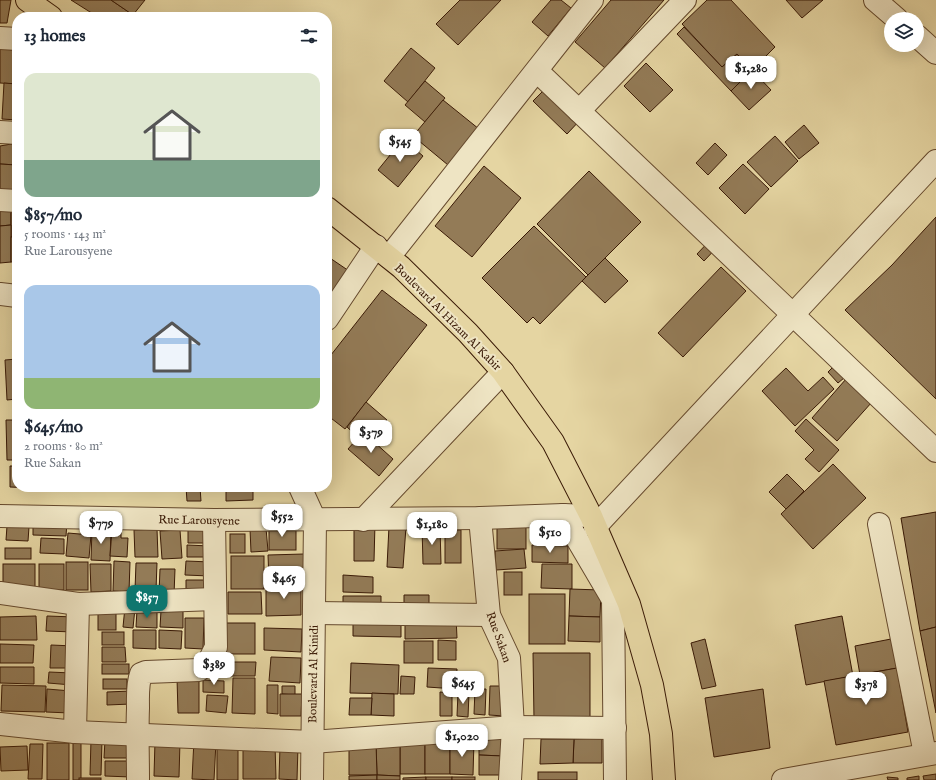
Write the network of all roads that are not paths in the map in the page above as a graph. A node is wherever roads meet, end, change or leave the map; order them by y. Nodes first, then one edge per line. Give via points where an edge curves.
1 (27, 0) edge
2 (592, 0) edge
3 (685, 0) edge
4 (875, 0) edge
5 (44, 12) edge
6 (889, 12) edge
7 (0, 38) edge
8 (12, 39) edge
9 (924, 42) edge
10 (936, 53) edge
11 (536, 71) junction
12 (579, 111) junction
13 (0, 132) edge
14 (12, 133) edge
15 (935, 162) edge
16 (0, 200) edge
17 (12, 201) edge
18 (332, 212) edge
19 (383, 252) junction
20 (0, 294) edge
21 (12, 295) edge
22 (332, 313) edge
23 (792, 315) junction
24 (503, 372) junction
25 (936, 451) edge
26 (302, 492) edge
27 (0, 516) edge
28 (563, 516) junction
29 (480, 518) junction
30 (214, 520) junction
31 (314, 520) junction
32 (363, 520) junction
33 (593, 521) junction
34 (879, 524) dead end
35 (0, 593) edge
36 (215, 599) junction
37 (78, 604) junction
38 (314, 614) junction
39 (489, 615) junction
40 (0, 724) edge
41 (513, 727) junction
42 (615, 728) junction
43 (74, 732) junction
44 (137, 735) junction
45 (312, 742) junction
46 (931, 753) edge
47 (138, 780) edge
48 (312, 780) edge
49 (510, 780) edge
50 (615, 780) edge
51 (664, 780) edge
52 (782, 780) edge

1 - 5 main road
2 - 11 street
3 - 12 street
4 - 6 street
7 - 8 street
9 - 10 street
11 - 12 street
11 - 19 street
12 - 23 street
13 - 14 street
15 - 23 street
16 - 17 street
18 - 19 main road, Boulevard Al Hizam Al Kabir
19 - 22 street
19 - 24 main road, Boulevard Al Hizam Al Kabir via 468,333
20 - 21 street
23 - 25 street
23 - 33 street
24 - 32 street
24 - 33 main road, Boulevard Al Hizam Al Kabir via 553,442
26 - 31 street
27 - 30 street, Rue Larousyene
28 - 29 street, Rue Larousyene
28 - 33 street, Rue Larousyene
28 - 42 street via 612,600
29 - 32 street, Rue Larousyene
29 - 39 street, Rue Sakan
30 - 31 street, Rue Larousyene
30 - 36 street
31 - 32 street, Rue Larousyene
31 - 38 street, Boulevard Al Kinidi
33 - 51 main road, Boulevard Al Hizam Al Kabir via 629,604 652,685 661,734
34 - 46 street
35 - 37 street
36 - 37 street
36 - 44 street via 216,647 204,667 199,670 141,674 138,681
37 - 43 street
38 - 39 street
38 - 45 street, Boulevard Al Kinidi
39 - 41 street, Rue Sakan via 509,658
40 - 43 street
41 - 42 street
41 - 45 street
41 - 49 street, Rue Sakan
42 - 50 street
43 - 44 street
44 - 45 street
44 - 47 street
45 - 48 street, Boulevard Al Kinidi
46 - 52 street

